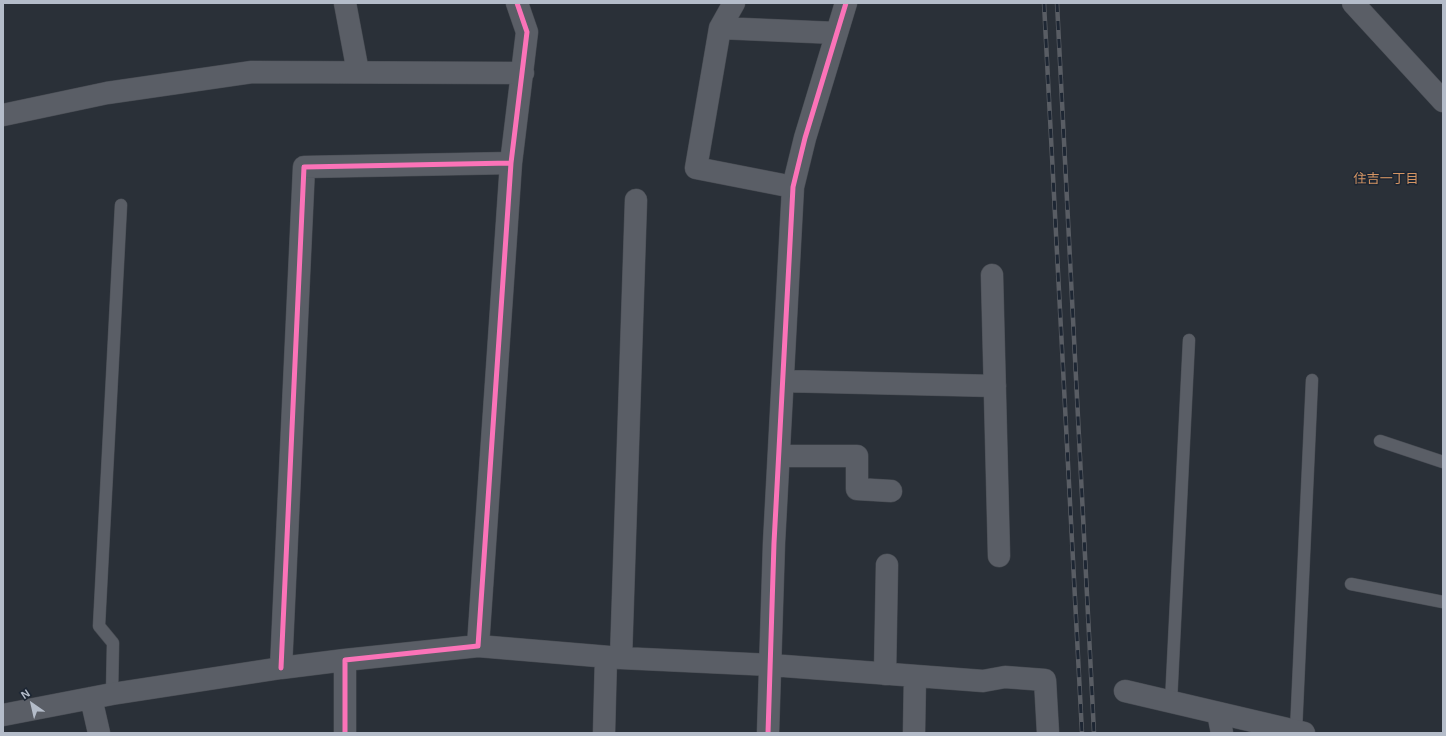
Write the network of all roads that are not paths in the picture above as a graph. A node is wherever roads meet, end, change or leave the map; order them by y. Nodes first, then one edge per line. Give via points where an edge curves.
1 (345, 3) edge
2 (517, 3) edge
3 (734, 3) edge
4 (846, 3) edge
5 (1352, 3) edge
6 (720, 28) junction
7 (836, 33) junction
8 (358, 72) junction
9 (523, 73) junction
10 (1443, 101) edge
11 (3, 115) edge
12 (511, 164) junction
13 (793, 187) junction
14 (636, 200) dead end
15 (121, 205) dead end
16 (992, 275) dead end
17 (1189, 340) dead end
18 (1312, 380) dead end
19 (783, 381) junction
20 (995, 386) junction
21 (1380, 441) dead end
22 (778, 456) junction
23 (1443, 462) edge
24 (890, 491) dead end
25 (999, 556) dead end
26 (887, 565) dead end
27 (1351, 584) dead end
28 (1443, 602) edge
29 (478, 646) junction
30 (613, 658) junction
31 (345, 660) junction
32 (771, 665) junction
33 (281, 668) junction
34 (885, 674) junction
35 (915, 676) junction
36 (1125, 691) dead end
37 (112, 694) junction
38 (91, 698) junction
39 (1171, 702) junction
40 (3, 715) edge
41 (1220, 723) edge
42 (1300, 732) edge
43 (99, 733) edge
44 (345, 733) edge
45 (604, 733) edge
46 (768, 733) edge
47 (914, 733) edge
48 (1048, 733) edge

1 - 8 street
2 - 9 street via 527,32
3 - 6 street
4 - 7 street
5 - 10 street
6 - 7 street
6 - 13 street via 696,168
7 - 13 street
8 - 9 street
8 - 11 street via 252,72 107,93
9 - 12 street
12 - 29 street
12 - 33 street via 304,167
13 - 19 street
14 - 30 street
15 - 37 lane via 99,626 113,642
16 - 20 street
17 - 39 lane
18 - 42 lane
19 - 20 street
19 - 22 street
20 - 25 street
21 - 23 lane
22 - 24 street via 857,456 857,488
22 - 32 street
26 - 34 street
27 - 28 lane
29 - 30 street
29 - 31 street
30 - 32 street
30 - 45 street
31 - 33 street
31 - 44 street
32 - 34 street
32 - 46 street
33 - 37 street
34 - 35 street
35 - 47 street
35 - 48 street via 983,681 1005,677 1045,680
36 - 39 street
37 - 38 street
38 - 40 street
38 - 43 street
39 - 41 street
41 - 42 street

